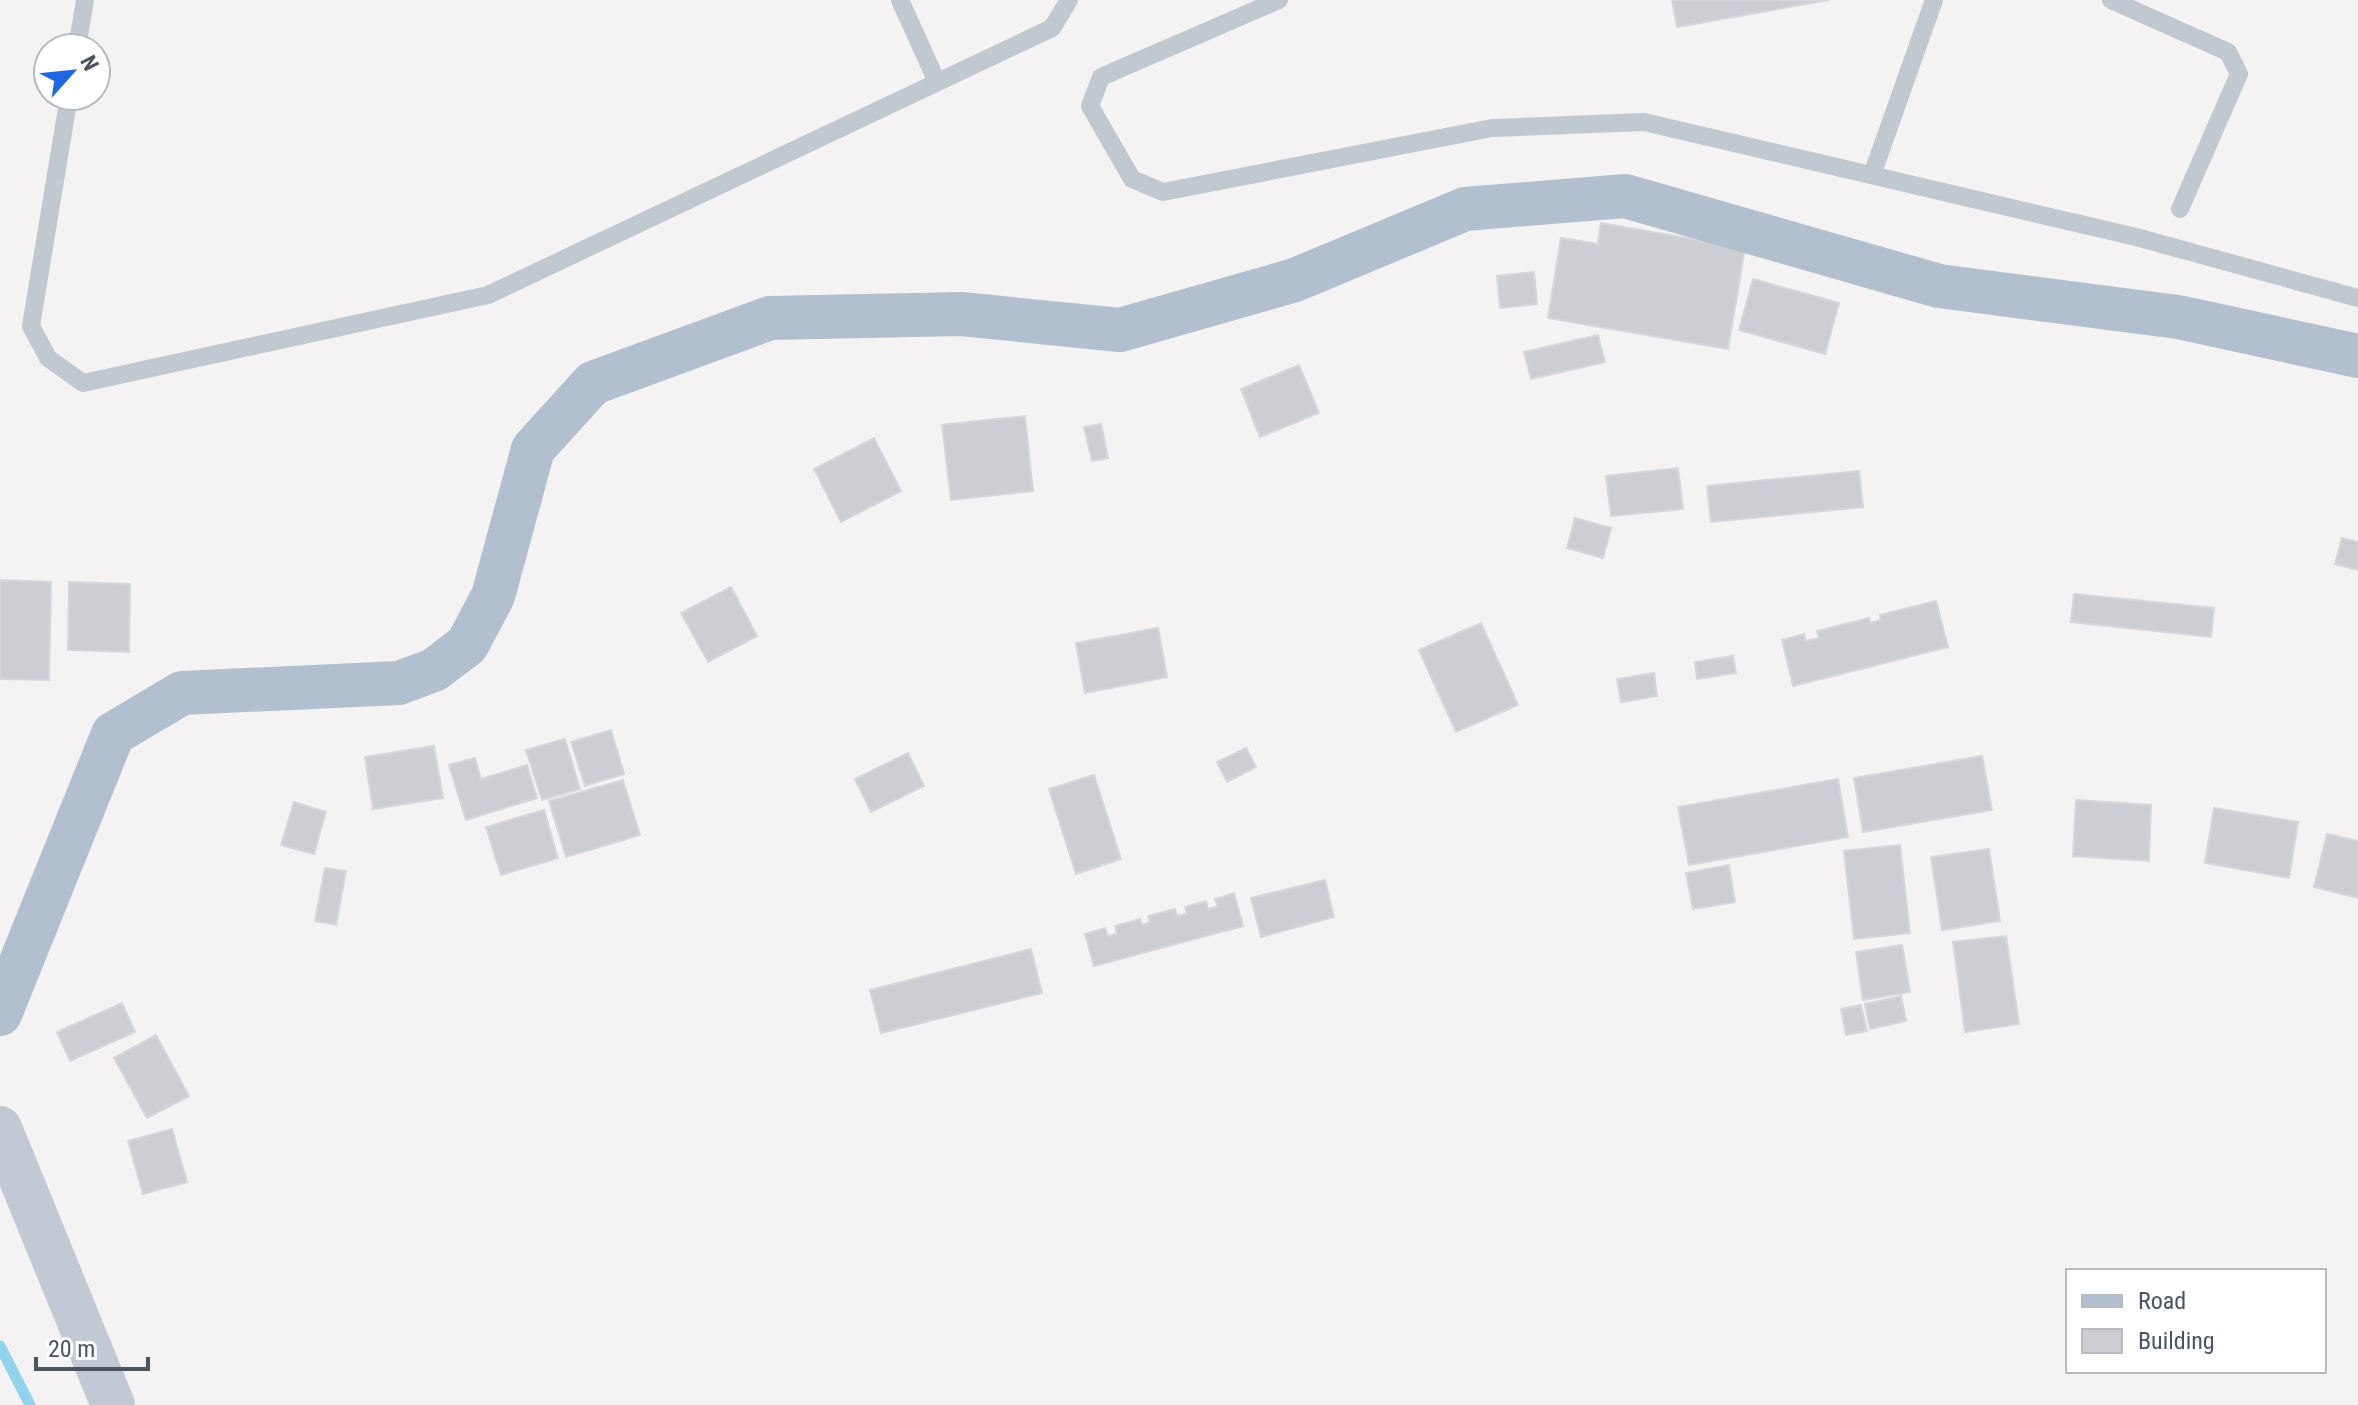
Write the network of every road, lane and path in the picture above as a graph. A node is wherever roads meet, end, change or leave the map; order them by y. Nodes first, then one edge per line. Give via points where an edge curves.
1 (85, 0) edge
2 (900, 0) edge
3 (1069, 0) edge
4 (1279, 0) edge
5 (1934, 0) edge
6 (2111, 0) edge
7 (80, 32) edge
8 (937, 82) junction
9 (66, 112) edge
10 (1872, 175) junction
11 (2180, 209) dead end
12 (2358, 298) edge
13 (2358, 356) edge
14 (0, 1014) edge
15 (0, 1128) edge
16 (113, 1405) edge

1 - 7 lane
2 - 8 lane
3 - 8 lane via 1052,28
4 - 10 lane via 1101,77 1090,106 1132,179 1163,192 1492,128 1644,122
5 - 10 lane
6 - 11 lane via 2228,52 2239,74
8 - 9 lane via 488,295 83,383 48,358 31,326
10 - 12 lane via 2136,237
13 - 14 main road via 2178,317 1939,286 1625,196 1465,209 1295,280 1120,330 961,314 770,318 593,383 533,449 493,596 467,645 434,670 399,683 182,693 113,734
15 - 16 main road

